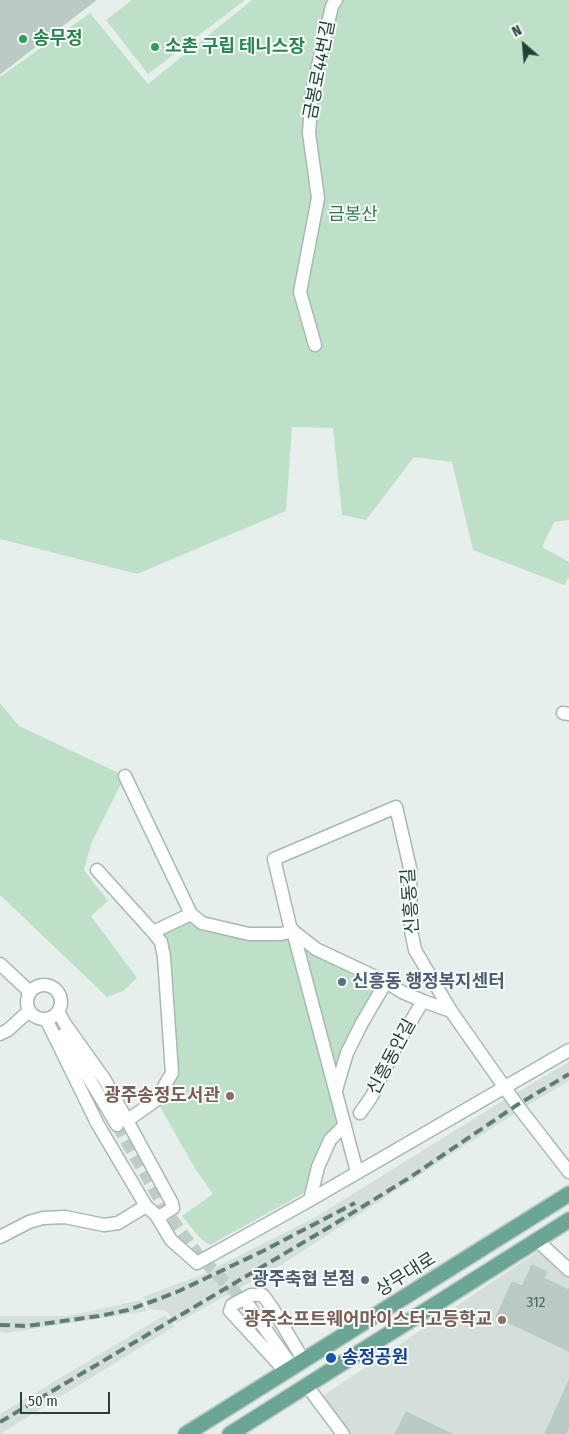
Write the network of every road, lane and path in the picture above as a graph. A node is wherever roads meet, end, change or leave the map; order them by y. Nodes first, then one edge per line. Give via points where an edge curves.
1 (336, 0) edge
2 (315, 345) dead end
3 (125, 776) dead end
4 (97, 870) dead end
5 (191, 914) junction
6 (293, 931) junction
7 (153, 932) junction
8 (0, 964) edge
9 (386, 982) junction
10 (30, 992) junction
11 (423, 1001) junction
12 (29, 1011) junction
13 (451, 1011) junction
14 (52, 1016) junction
15 (0, 1034) edge
16 (569, 1050) edge
17 (506, 1088) junction
18 (336, 1090) junction
19 (360, 1113) dead end
20 (122, 1123) junction
21 (345, 1125) junction
22 (357, 1172) junction
23 (569, 1172) edge
24 (569, 1194) edge
25 (310, 1200) junction
26 (146, 1206) junction
27 (156, 1215) junction
28 (569, 1220) edge
29 (0, 1237) edge
30 (538, 1241) junction
31 (569, 1270) edge
32 (249, 1306) tunnel mouth
33 (294, 1367) junction
34 (307, 1386) junction
35 (186, 1434) edge
36 (230, 1434) edge
37 (342, 1434) edge

1 - 2 street, 금봉로44번길 via 312,92 309,133 318,198 300,292
3 - 5 street
4 - 7 street
5 - 6 street via 202,923 250,934
5 - 7 street
6 - 9 street, 신흥동안길 via 316,949
6 - 13 street, 신흥동길 via 274,859 396,807 410,868 415,950
6 - 18 street
7 - 20 street via 161,942 164,957 172,1072 156,1100
8 - 10 street
9 - 11 street, 신흥동안길
9 - 18 street, 신흥동안길 via 347,1053
10 - 12 street via 27,1000
10 - 14 street via 42,985 57,990 61,1001
11 - 13 street, 신흥동안길
11 - 19 street, 신흥동안길
12 - 14 street via 38,1018
12 - 15 street
13 - 17 street, 신흥동길
14 - 20 street via 105,1080
14 - 26 street via 97,1123
16 - 17 street
17 - 22 street
17 - 23 street, 신흥동길
18 - 21 street
20 - 27 street via 172,1203 173,1208
21 - 22 street
21 - 25 street via 330,1140 318,1167
22 - 25 street
24 - 33 main road, 상무대로
25 - 27 street via 197,1263 171,1240
26 - 27 street
26 - 29 street via 118,1222 104,1225 65,1217 43,1218
28 - 30 main road
30 - 31 street
30 - 34 main road
32 - 33 street
33 - 33 street via 230,1311 232,1305 251,1294 263,1295 273,1309
33 - 35 main road, 상무대로
34 - 36 main road
34 - 37 street

